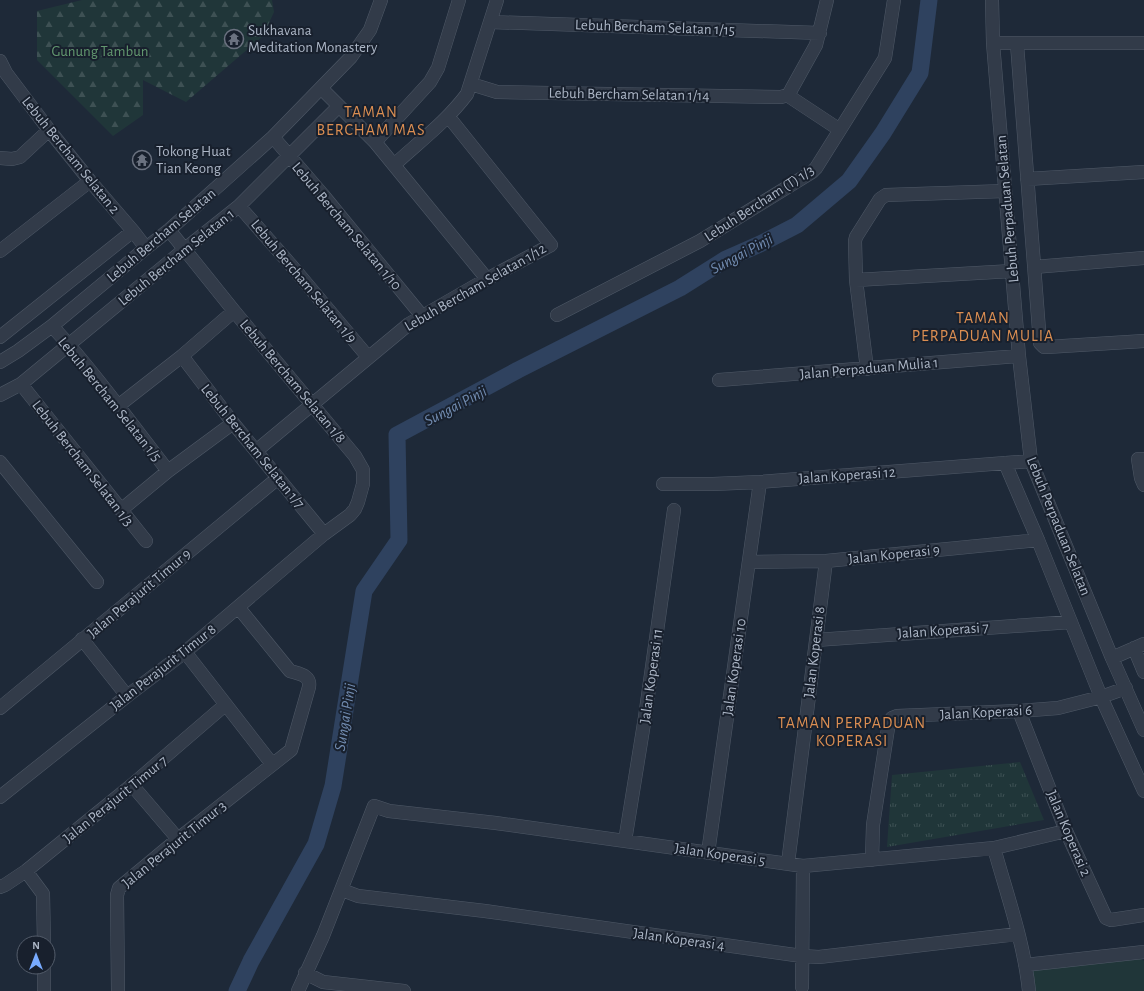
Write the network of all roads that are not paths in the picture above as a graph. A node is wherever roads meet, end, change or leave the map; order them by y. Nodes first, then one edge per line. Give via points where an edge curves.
1 (381, 0) edge
2 (459, 0) edge
3 (497, 0) edge
4 (827, 0) edge
5 (894, 0) edge
6 (992, 0) edge
7 (490, 22) junction
8 (820, 33) junction
9 (993, 43) junction
10 (1144, 43) edge
11 (1017, 44) junction
12 (0, 61) edge
13 (3, 75) edge
14 (471, 84) junction
15 (321, 88) junction
16 (788, 95) junction
17 (339, 106) junction
18 (448, 116) junction
19 (49, 130) junction
20 (840, 130) junction
21 (273, 137) junction
22 (375, 142) junction
23 (289, 156) junction
24 (0, 158) edge
25 (394, 165) junction
26 (1144, 172) edge
27 (1027, 179) junction
28 (90, 181) junction
29 (1005, 191) junction
30 (239, 206) junction
31 (1030, 224) junction
32 (1008, 226) junction
33 (170, 230) junction
34 (133, 231) junction
35 (146, 248) junction
36 (185, 249) junction
37 (0, 251) edge
38 (1144, 258) edge
39 (1034, 267) junction
40 (1012, 271) junction
41 (487, 279) junction
42 (856, 280) junction
43 (234, 311) junction
44 (557, 315) dead end
45 (422, 316) junction
46 (52, 326) junction
47 (1, 334) edge
48 (1144, 341) edge
49 (69, 345) junction
50 (182, 356) junction
51 (1019, 356) junction
52 (368, 357) junction
53 (0, 362) edge
54 (868, 369) junction
55 (719, 380) dead end
56 (21, 384) junction
57 (0, 395) edge
58 (313, 404) junction
59 (118, 406) junction
60 (233, 423) junction
61 (256, 451) junction
62 (1141, 459) edge
63 (1030, 461) junction
64 (0, 462) edge
65 (1005, 463) junction
66 (168, 471) junction
67 (278, 478) junction
68 (760, 482) junction
69 (663, 484) dead end
70 (1144, 485) edge
71 (121, 510) junction
72 (674, 510) dead end
73 (324, 534) junction
74 (1038, 540) junction
75 (146, 541) dead end
76 (826, 561) junction
77 (749, 562) junction
78 (97, 582) dead end
79 (238, 607) junction
80 (1071, 622) junction
81 (82, 639) junction
82 (816, 640) junction
83 (1139, 646) edge
84 (185, 652) junction
85 (1112, 658) junction
86 (1144, 672) edge
87 (1126, 688) junction
88 (127, 696) junction
89 (1101, 697) junction
90 (225, 705) junction
91 (0, 708) edge
92 (1019, 711) junction
93 (1144, 730) edge
94 (272, 764) junction
95 (132, 786) junction
96 (1144, 791) edge
97 (0, 797) edge
98 (1066, 831) junction
99 (178, 839) junction
100 (626, 841) junction
101 (994, 848) junction
102 (708, 853) junction
103 (872, 860) junction
104 (788, 863) junction
105 (803, 866) junction
106 (26, 871) junction
107 (0, 887) edge
108 (342, 890) junction
109 (1144, 915) edge
110 (1018, 934) junction
111 (44, 935) edge
112 (1144, 952) edge
113 (802, 956) junction
114 (1025, 965) junction
115 (305, 973) junction
116 (44, 975) edge
117 (802, 987) dead end
118 (44, 991) edge
119 (118, 991) edge
120 (298, 991) edge
121 (404, 991) edge
122 (1028, 991) edge

1 - 15 street, Lebuh Bercham Selatan via 370,30 351,57
2 - 22 street via 438,68 430,82
3 - 7 street
4 - 8 street
5 - 20 street, Lebuh Bercham (T) 1/3 via 885,58
6 - 9 street, Lebuh Perpaduan Selatan
7 - 8 street, Lebuh Bercham Selatan 1/15
7 - 14 street
8 - 16 street
9 - 11 street
9 - 29 street, Lebuh Perpaduan Selatan
10 - 11 street
11 - 27 street
12 - 13 street, Lebuh Bercham Selatan 2
13 - 19 street, Lebuh Bercham Selatan 2
14 - 16 street, Lebuh Bercham Selatan 1/14 via 497,92 781,97
14 - 18 street via 461,103
15 - 17 street
15 - 21 street, Lebuh Bercham Selatan
16 - 20 street
17 - 22 street
17 - 23 street, Lebuh Bercham Selatan 1
18 - 25 street
18 - 41 street, Lebuh Bercham Selatan 1/12 via 551,244
19 - 24 street via 20,157
19 - 28 street, Lebuh Bercham Selatan 2
20 - 44 street, Lebuh Bercham (T) 1/3 via 812,172 700,241
21 - 23 street, Lebuh Bercham Selatan 1/10
21 - 33 street, Lebuh Bercham Selatan
22 - 25 street
23 - 30 street, Lebuh Bercham Selatan 1
23 - 45 street, Lebuh Bercham Selatan 1/10
25 - 41 street
26 - 27 street
27 - 31 street
28 - 34 street, Lebuh Bercham Selatan 2
28 - 37 street
29 - 32 street, Lebuh Perpaduan Selatan
29 - 42 street via 883,196 855,239
30 - 36 street, Lebuh Bercham Selatan 1
30 - 52 street, Lebuh Bercham Selatan 1/9
31 - 32 street
31 - 39 street
32 - 40 street, Lebuh Perpaduan Selatan
33 - 35 street, Lebuh Bercham Selatan
33 - 36 street, Lebuh Bercham Selatan 1/8
34 - 35 street, Lebuh Bercham Selatan 2
34 - 47 street
35 - 46 street, Lebuh Bercham Selatan
36 - 43 street, Lebuh Bercham Selatan 1/8
36 - 49 street, Lebuh Bercham Selatan 1
38 - 39 street
39 - 48 street via 1040,343 1044,347
40 - 42 street
40 - 51 street, Lebuh Perpaduan Selatan
41 - 45 street, Lebuh Bercham Selatan 1/12
42 - 54 street
43 - 50 street
43 - 58 street, Lebuh Bercham Selatan 1/8
45 - 52 street, Lebuh Bercham Selatan 1/12
46 - 49 street, Lebuh Bercham Selatan 1/5
46 - 53 street, Lebuh Bercham Selatan
49 - 56 street, Lebuh Bercham Selatan 1
49 - 59 street, Lebuh Bercham Selatan 1/5
50 - 59 street
50 - 60 street, Lebuh Bercham Selatan 1/7
51 - 54 street, Jalan Perpaduan Mulia 1
51 - 63 street, Lebuh Perpaduan Selatan
52 - 58 street, Lebuh Bercham Selatan 1/12
54 - 55 street, Jalan Perpaduan Mulia 1
56 - 57 street, Lebuh Bercham Selatan 1
56 - 71 street, Lebuh Bercham Selatan 1/3
58 - 61 street, Lebuh Bercham Selatan 1/12
58 - 73 street, Lebuh Bercham Selatan 1/8 via 355,456 363,470 362,490 355,509
59 - 66 street, Lebuh Bercham Selatan 1/5
60 - 61 street, Lebuh Bercham Selatan 1/7
60 - 66 street
61 - 67 street, Lebuh Bercham Selatan 1/7
62 - 70 street via 1141,478
63 - 65 street, Jalan Koperasi 12
63 - 85 street, Lebuh Perpaduan Selatan
64 - 78 street
65 - 68 street, Jalan Koperasi 12
65 - 74 street
66 - 71 street
67 - 73 street, Lebuh Bercham Selatan 1/7
67 - 81 street, Jalan Perajurit Timur 9
68 - 69 street, Jalan Koperasi 12
68 - 77 street, Jalan Koperasi 10
71 - 75 street, Lebuh Bercham Selatan 1/3
72 - 100 street, Jalan Koperasi 11
73 - 79 street, Jalan Perajurit Timur 8
74 - 76 street, Jalan Koperasi 9
74 - 80 street
76 - 77 street, Jalan Koperasi 9
76 - 82 street, Jalan Koperasi 8
77 - 102 street, Jalan Koperasi 10
79 - 84 street, Jalan Perajurit Timur 8
79 - 94 street, Jalan Perajurit Timur 3 via 290,671 303,675 310,683 291,750
80 - 82 street, Jalan Koperasi 7
80 - 89 street
81 - 88 street
81 - 91 street, Jalan Perajurit Timur 9
82 - 104 street, Jalan Koperasi 8
83 - 85 street
83 - 86 street
84 - 88 street, Jalan Perajurit Timur 8
84 - 90 street
85 - 87 street, Lebuh Perpaduan Selatan
87 - 89 street, Jalan Koperasi 6
87 - 93 street, Lebuh Perpaduan Selatan
88 - 97 street, Jalan Perajurit Timur 8
89 - 92 street, Jalan Koperasi 6 via 1058,708
89 - 96 street
90 - 94 street
90 - 95 street, Jalan Perajurit Timur 7
92 - 98 street, Jalan Koperasi 2
92 - 103 street, Jalan Koperasi 6 via 892,718 889,722 873,825
94 - 99 street, Jalan Perajurit Timur 3
95 - 99 street
95 - 106 street, Jalan Perajurit Timur 7
98 - 101 street, Jalan Koperasi 5
98 - 109 street, Jalan Koperasi 2 via 1106,918 1111,920
99 - 119 street, Jalan Perajurit Timur 3 via 118,890
100 - 102 street, Jalan Koperasi 5
100 - 108 street, Jalan Koperasi 5 via 374,806
101 - 103 street, Jalan Koperasi 5
101 - 110 street
102 - 104 street, Jalan Koperasi 5
103 - 105 street, Jalan Koperasi 5
104 - 105 street, Jalan Koperasi 5
105 - 113 street
106 - 107 street, Jalan Perajurit Timur 7
106 - 111 street via 44,896
108 - 113 street, Jalan Koperasi 4 via 358,896 485,911
108 - 115 street
110 - 113 street, Jalan Koperasi 4 via 819,957
110 - 114 street
112 - 114 street
113 - 117 street
114 - 122 street
115 - 120 street
115 - 121 street via 323,982
116 - 118 street

